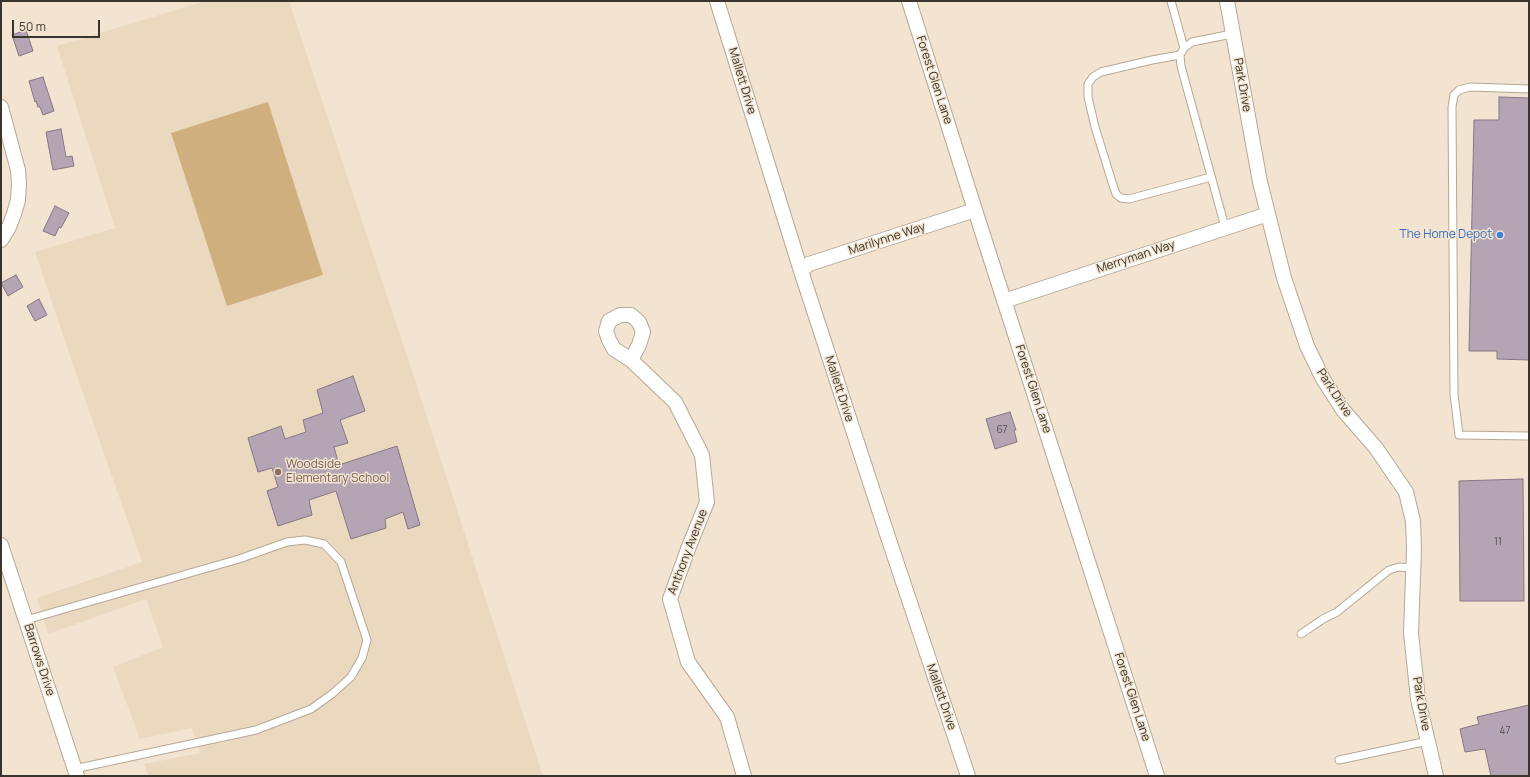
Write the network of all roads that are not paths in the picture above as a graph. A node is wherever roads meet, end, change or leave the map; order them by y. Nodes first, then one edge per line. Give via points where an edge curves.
1 (717, 1) edge
2 (909, 1) edge
3 (1171, 1) edge
4 (1227, 1) edge
5 (1232, 34) junction
6 (1184, 48) junction
7 (1180, 55) junction
8 (1529, 89) edge
9 (1, 107) edge
10 (1211, 177) junction
11 (975, 210) junction
12 (1268, 214) junction
13 (1225, 227) junction
14 (1, 240) edge
15 (801, 271) junction
16 (1004, 301) junction
17 (631, 360) dead end
18 (1529, 436) edge
19 (1, 545) edge
20 (1414, 568) junction
21 (26, 620) junction
22 (1302, 634) dead end
23 (1428, 741) junction
24 (1339, 760) dead end
25 (76, 773) edge
26 (744, 776) edge
27 (968, 776) edge
28 (1157, 776) edge
29 (1436, 776) edge

1 - 15 street, Mallett Drive
2 - 11 street, Forest Glen Lane
3 - 6 lane
4 - 5 street, Park Drive
5 - 6 lane via 1192,42
5 - 12 street, Park Drive
6 - 7 lane
7 - 10 lane
7 - 10 lane via 1102,72 1094,77 1088,84 1088,97 1095,127 1116,194 1121,198 1129,199
8 - 18 lane via 1470,87 1459,90 1454,95 1452,107 1454,394 1459,435
9 - 14 street via 16,159 19,183 14,214
10 - 13 lane
11 - 15 street, Marilynne Way via 809,264
11 - 16 street, Forest Glen Lane
12 - 13 street, Merryman Way
12 - 20 street, Park Drive via 1286,286 1307,346 1323,379 1343,410 1376,448 1406,492 1413,521
13 - 16 street, Merryman Way
15 - 27 street, Mallett Drive
16 - 28 street, Forest Glen Lane
17 - 26 street, Anthony Avenue via 675,402 702,456 707,502 670,599 688,662 727,717
19 - 21 street, Barrows Drive
20 - 22 lane via 1399,567 1389,570 1337,612
20 - 23 street, Park Drive via 1411,633 1418,699
21 - 25 street, Barrows Drive
21 - 25 lane via 239,559 287,542 305,540 324,544 341,562 367,640 362,658 350,676 332,694 311,709 256,730
23 - 24 lane
23 - 29 street, Park Drive

